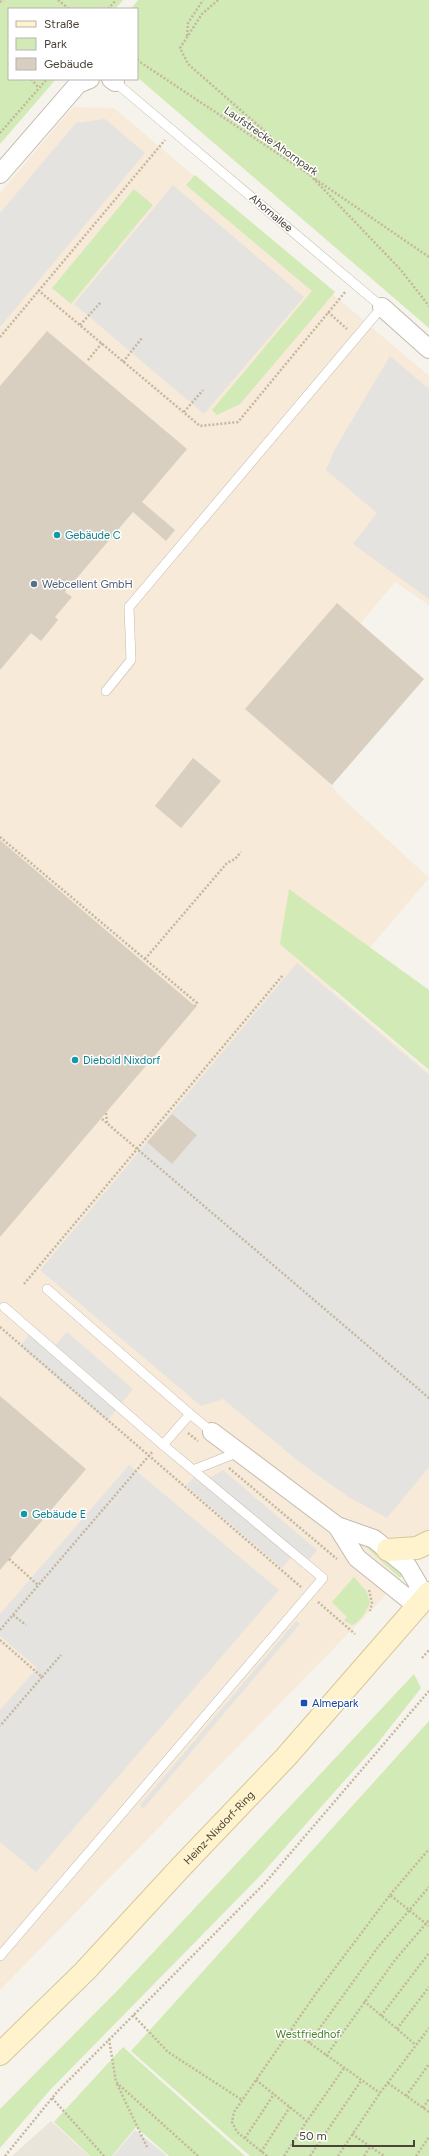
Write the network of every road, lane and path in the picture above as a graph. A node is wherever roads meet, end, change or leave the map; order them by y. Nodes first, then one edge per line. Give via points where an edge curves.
1 (4, 0) edge
2 (58, 0) edge
3 (116, 0) edge
4 (202, 0) edge
5 (218, 0) edge
6 (0, 2) edge
7 (68, 8) edge
8 (109, 8) edge
9 (187, 36) junction
10 (138, 61) edge
11 (32, 80) edge
12 (46, 80) edge
13 (88, 80) edge
14 (113, 80) edge
15 (39, 88) junction
16 (173, 131) junction
17 (0, 133) edge
18 (296, 165) junction
19 (0, 174) edge
20 (310, 175) junction
21 (429, 257) edge
22 (353, 283) junction
23 (38, 290) junction
24 (101, 302) dead end
25 (429, 306) edge
26 (382, 307) junction
27 (328, 312) junction
28 (80, 326) junction
29 (0, 337) edge
30 (142, 338) dead end
31 (357, 338) junction
32 (102, 344) junction
33 (429, 348) edge
34 (88, 360) dead end
35 (123, 362) junction
36 (203, 390) dead end
37 (184, 412) junction
38 (106, 692) dead end
39 (0, 837) edge
40 (241, 852) dead end
41 (145, 960) junction
42 (283, 975) dead end
43 (195, 1006) dead end
44 (106, 1113) dead end
45 (102, 1119) dead end
46 (107, 1124) junction
47 (136, 1148) junction
48 (24, 1284) dead end
49 (47, 1289) dead end
50 (4, 1307) dead end
51 (0, 1327) edge
52 (429, 1398) edge
53 (190, 1414) junction
54 (180, 1426) junction
55 (212, 1432) joint
56 (163, 1445) junction
57 (239, 1452) junction
58 (148, 1456) junction
59 (219, 1460) junction
60 (193, 1470) junction
61 (337, 1526) junction
62 (429, 1542) edge
63 (388, 1550) junction
64 (9, 1559) dead end
65 (337, 1560) dead end
66 (38, 1585) junction
67 (309, 1594) junction
68 (423, 1600) edge
69 (13, 1615) junction
70 (26, 1625) dead end
71 (0, 1630) edge
72 (356, 1634) dead end
73 (0, 1640) edge
74 (429, 1650) edge
75 (61, 1655) dead end
76 (422, 1658) dead end
77 (42, 1677) junction
78 (429, 1691) edge
79 (0, 1726) edge
80 (429, 1849) edge
81 (429, 1887) edge
82 (390, 1895) junction
83 (409, 1910) junction
84 (429, 1920) edge
85 (426, 1924) junction
86 (429, 1926) edge
87 (429, 1953) edge
88 (0, 1956) edge
89 (429, 1987) edge
90 (364, 2001) junction
91 (133, 2015) junction
92 (381, 2016) junction
93 (429, 2028) edge
94 (397, 2029) junction
95 (290, 2030) junction
96 (109, 2039) junction
97 (309, 2043) junction
98 (416, 2045) junction
99 (0, 2054) edge
100 (326, 2056) junction
101 (429, 2064) edge
102 (344, 2068) junction
103 (256, 2080) junction
104 (361, 2081) junction
105 (116, 2082) junction
106 (388, 2083) junction
107 (380, 2093) junction
108 (274, 2094) junction
109 (406, 2096) junction
110 (52, 2098) junction
111 (429, 2099) edge
112 (242, 2100) junction
113 (290, 2107) junction
114 (423, 2108) junction
115 (429, 2112) edge
116 (307, 2121) junction
117 (352, 2134) junction
118 (429, 2137) edge
119 (245, 2138) junction
120 (147, 2147) dead end
121 (370, 2147) junction
122 (261, 2152) junction
123 (5, 2156) edge
124 (104, 2156) edge
125 (198, 2156) edge
126 (267, 2156) edge
127 (284, 2156) edge
128 (310, 2156) edge
129 (338, 2156) edge
130 (364, 2156) edge
131 (384, 2156) edge
132 (416, 2156) edge

1 - 6 path
2 - 7 path
3 - 8 path
4 - 9 path via 188,23
5 - 9 path via 202,14
9 - 18 path via 180,48 188,64 269,135
10 - 18 path, Laufstrecke Ahornpark
11 - 15 path
12 - 15 path
13 - 19 street via 78,84
14 - 16 lane, Ahornallee
15 - 17 path
16 - 22 lane, Ahornallee
16 - 23 path
18 - 20 path, Laufstrecke Ahornpark
20 - 21 path
20 - 25 path, Laufstrecke Ahornpark via 400,269
22 - 26 lane, Ahornallee
22 - 27 path
23 - 28 path
23 - 29 path
24 - 28 path
26 - 31 lane
26 - 33 street, Ahornallee
27 - 31 path
27 - 37 path via 238,422 200,426
28 - 32 path
30 - 35 path
31 - 38 lane via 129,607 131,660
32 - 34 path
32 - 35 path
35 - 37 path
36 - 37 path
39 - 41 path
40 - 41 path via 227,863
41 - 43 path via 197,1004
42 - 47 path
44 - 46 path
45 - 46 path
46 - 47 path
47 - 48 path
47 - 52 path
49 - 53 lane
50 - 56 lane
51 - 58 path
53 - 54 lane
53 - 55 lane
54 - 56 lane
54 - 59 path
55 - 57 street
56 - 60 lane
57 - 59 lane
57 - 61 street
58 - 66 path
58 - 67 path
59 - 60 lane
59 - 65 path
60 - 67 lane via 323,1578
61 - 63 street via 374,1539
61 - 68 street via 357,1558
62 - 63 main road via 417,1548
63 - 68 street via 408,1567 418,1584
64 - 66 path
66 - 69 path
67 - 72 path
67 - 88 lane via 123,1815
68 - 99 main road, Heinz-Nixdorf-Ring via 286,1757 85,1971
69 - 70 path
69 - 71 path
73 - 77 path
74 - 76 path
75 - 77 path
77 - 79 path
78 - 91 path via 265,1883
80 - 82 path
81 - 83 path
82 - 83 path
82 - 95 path
83 - 85 path
83 - 97 path via 378,1946
84 - 85 path
85 - 86 path
85 - 90 path
87 - 92 path
89 - 94 path
90 - 92 path
90 - 100 path
91 - 96 path
91 - 112 path via 168,2052
92 - 94 path
93 - 98 path
94 - 98 path
95 - 97 path
95 - 103 path
96 - 105 path
96 - 110 path
97 - 100 path
98 - 106 path
100 - 102 path
101 - 109 path
102 - 104 path
102 - 116 path
103 - 108 path
103 - 112 path
104 - 107 path
104 - 128 path
105 - 120 path
105 - 125 path
106 - 107 path
106 - 109 path
107 - 117 path
108 - 113 path
108 - 119 path
109 - 114 path
110 - 123 path
110 - 124 path
111 - 114 path
112 - 119 path via 234,2112 232,2122 237,2132
113 - 116 path
113 - 122 path
114 - 115 path
116 - 127 path
117 - 121 path
117 - 129 path
118 - 132 path
119 - 122 path
121 - 130 path
121 - 131 path
122 - 126 path

